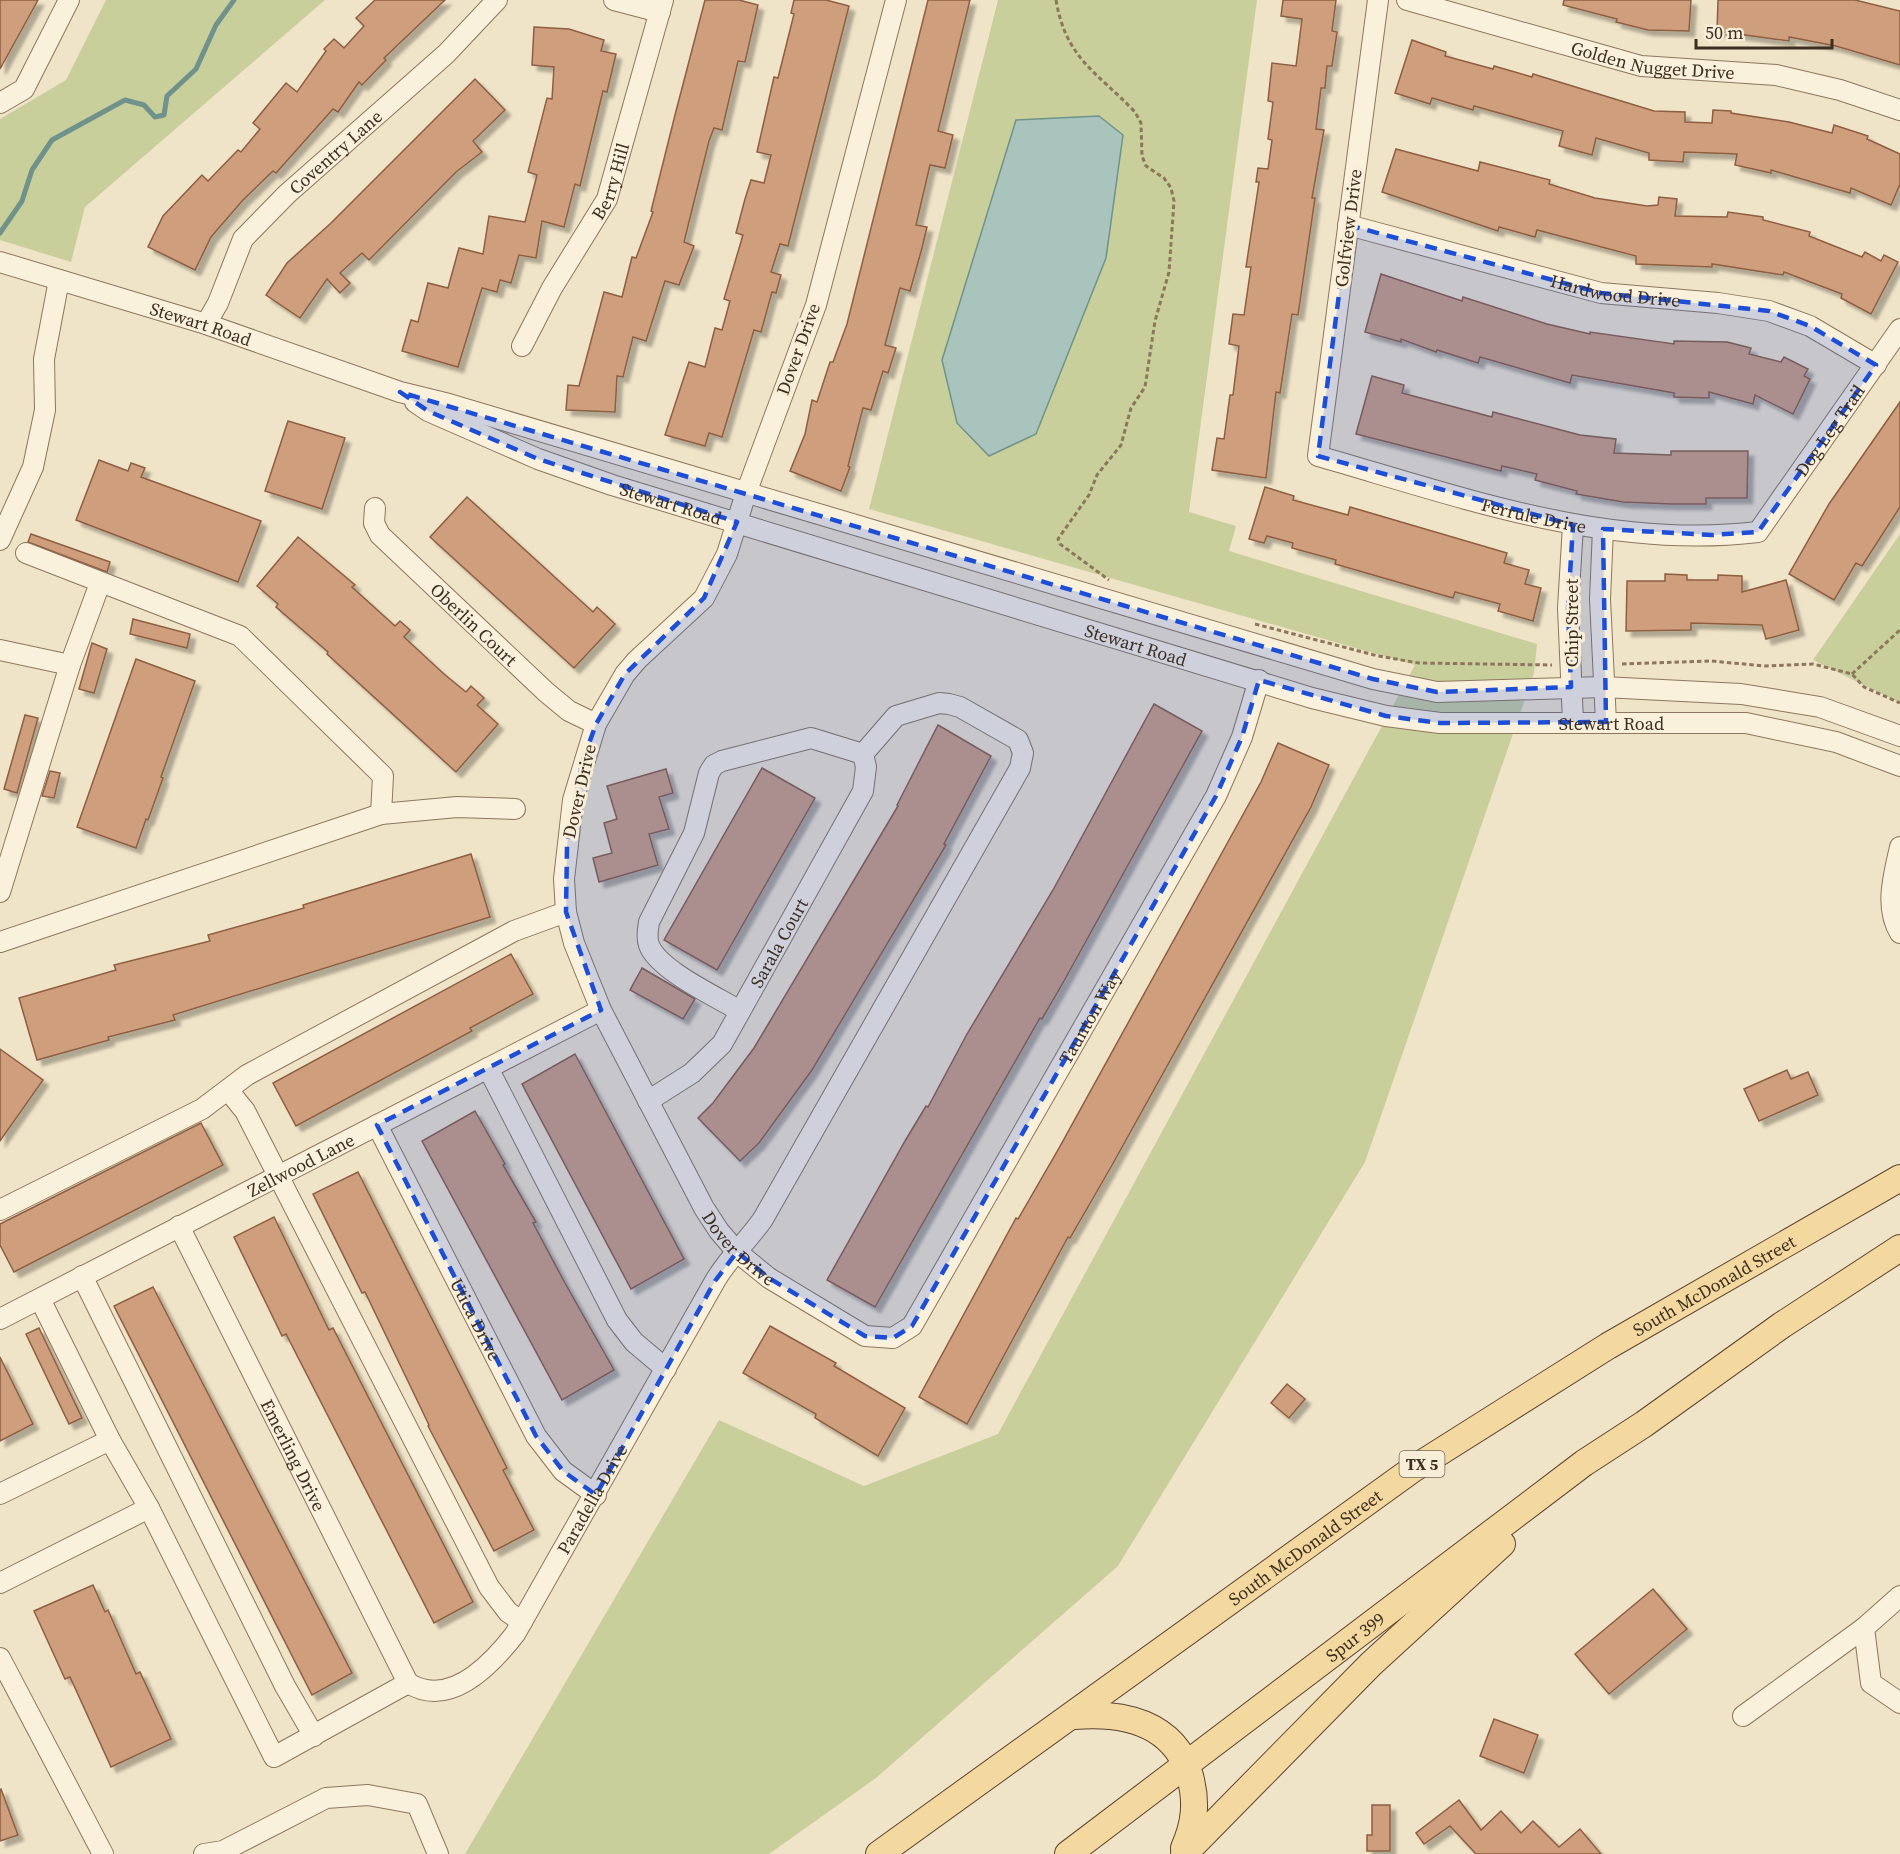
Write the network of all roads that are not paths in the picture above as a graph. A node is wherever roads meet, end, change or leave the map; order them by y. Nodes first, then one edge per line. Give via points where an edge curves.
1 (69, 0) edge
2 (497, 0) edge
3 (614, 0) edge
4 (896, 0) edge
5 (1378, 0) edge
6 (1407, 0) edge
7 (661, 6) edge
8 (0, 103) edge
9 (1900, 110) edge
10 (1348, 225) junction
11 (0, 262) edge
12 (58, 280) junction
13 (206, 324) junction
14 (1900, 329) edge
15 (522, 346) dead end
16 (1876, 365) junction
17 (400, 392) junction
18 (1318, 456) joint
19 (746, 493) junction
20 (375, 508) dead end
21 (737, 522) junction
22 (1573, 525) junction
23 (1603, 530) junction
24 (1758, 532) joint
25 (0, 540) edge
26 (26, 553) dead end
27 (100, 583) junction
28 (0, 650) edge
29 (70, 665) junction
30 (1259, 680) junction
31 (1571, 687) junction
32 (1604, 687) junction
33 (1573, 722) junction
34 (1606, 722) junction
35 (596, 724) junction
36 (1900, 736) edge
37 (862, 754) junction
38 (1900, 766) edge
39 (515, 809) dead end
40 (381, 814) junction
41 (1900, 847) edge
42 (0, 892) edge
43 (566, 912) junction
44 (1900, 933) edge
45 (0, 942) edge
46 (601, 1010) junction
47 (740, 1011) junction
48 (488, 1068) junction
49 (228, 1090) junction
50 (648, 1101) junction
51 (377, 1125) junction
52 (277, 1176) junction
53 (1900, 1178) edge
54 (0, 1210) edge
55 (179, 1226) junction
56 (1900, 1248) edge
57 (737, 1252) junction
58 (82, 1276) junction
59 (40, 1299) junction
60 (0, 1319) edge
61 (893, 1338) joint
62 (666, 1369) junction
63 (1644, 1424) junction
64 (110, 1440) junction
65 (0, 1494) edge
66 (596, 1495) junction
67 (149, 1508) junction
68 (0, 1583) edge
69 (1900, 1596) edge
70 (522, 1622) junction
71 (1864, 1628) junction
72 (0, 1658) edge
73 (408, 1683) junction
74 (1900, 1704) edge
75 (1074, 1716) junction
76 (1743, 1716) dead end
77 (314, 1736) junction
78 (1187, 1766) junction
79 (970, 1790) junction
80 (103, 1854) edge
81 (204, 1854) edge
82 (438, 1854) edge
83 (879, 1854) edge
84 (912, 1854) edge
85 (1068, 1854) edge
86 (1183, 1854) edge

1 - 8 street via 24,89
2 - 13 street, Coventry Lane via 446,54 287,194 243,239
3 - 7 street
4 - 19 street, Dover Drive via 816,305
5 - 10 street, Golfview Drive
6 - 9 street, Golden Nugget Drive via 1641,66 1776,75
7 - 15 street, Berry Hill via 607,199 552,288
10 - 16 street, Hardwood Drive via 1601,293 1769,311 1810,326
10 - 18 street, Golfview Drive
11 - 12 street, Stewart Road
12 - 13 street, Stewart Road
12 - 25 street via 44,359 45,410 33,467
13 - 17 street, Stewart Road
14 - 16 street, Dog Leg Trail
16 - 24 street, Dog Leg Trail
17 - 19 street, Stewart Road
17 - 21 street, Stewart Road via 428,411 538,459 612,486
18 - 22 street, Ferrule Drive via 1505,510
19 - 21 street, Dover Drive
19 - 31 street, Stewart Road via 1373,679 1437,692
20 - 35 street, Oberlin Court via 374,523 380,535 546,692 569,711
21 - 30 street, Stewart Road
21 - 35 street, Dover Drive via 721,568 705,598 637,660
22 - 23 street, Ferrule Drive
22 - 31 street, Chip Street via 1568,608
23 - 24 street, Ferrule Drive via 1712,535
23 - 32 street, Chip Street via 1600,599
26 - 27 street
27 - 29 street
27 - 40 street via 240,636 383,776
28 - 29 street
29 - 42 street
30 - 33 street, Stewart Road via 1386,716 1440,723
30 - 61 street, Taunton Way via 1242,737 1216,796 912,1326
31 - 32 street, Stewart Road
31 - 33 street, Chip Street
32 - 34 street, Chip Street
32 - 36 street, Stewart Road via 1782,699 1854,717
33 - 34 street, Stewart Road
34 - 38 street, Stewart Road via 1725,722 1773,727 1836,742
35 - 43 street, Dover Drive via 582,763 572,811 564,879
37 - 47 street, Sarala Court via 866,767 863,791
37 - 47 street via 822,739 799,739 722,761 709,773 694,833 649,922 648,944 660,962
37 - 57 street, Paradella Drive via 896,716 939,703 960,707 1018,740 1023,753 1020,768 763,1219
39 - 40 street via 457,807
40 - 45 street
41 - 44 street via 1891,901 1892,920
43 - 46 street, Dover Drive via 573,943
43 - 49 street via 514,931 247,1075
46 - 48 street, Zellwood Lane
46 - 50 street, Dover Drive
47 - 50 street, Sarala Court via 713,1055
48 - 51 street, Zellwood Lane
48 - 62 street via 617,1320 634,1342
49 - 52 street via 245,1111
49 - 54 street via 202,1109
50 - 57 street, Dover Drive via 704,1208
51 - 52 street, Zellwood Lane
51 - 66 street, Utica Drive via 536,1436 563,1471
52 - 55 street, Zellwood Lane
52 - 70 street via 489,1587 508,1612
53 - 75 main road, South McDonald Street / TX 5 via 1608,1346 1413,1469
55 - 58 street, Zellwood Lane
55 - 73 street, Emerling Drive
56 - 63 main road via 1782,1325
57 - 61 street, Dover Drive via 769,1278 865,1335
57 - 62 street, Paradella Drive via 720,1272
58 - 59 street, Zellwood Lane
58 - 77 street via 285,1686
59 - 60 street, Zellwood Lane
59 - 64 street
62 - 66 street, Paradella Drive
63 - 78 main road, Spur 399 via 1584,1463
63 - 86 main road via 1412,1624
64 - 65 street
64 - 67 street
66 - 70 street, Paradella Drive
67 - 68 street
67 - 77 street via 274,1757
69 - 71 street
70 - 73 street, Paradella Drive via 500,1653 468,1680 442,1692 425,1691
71 - 74 street via 1871,1683
71 - 76 street
72 - 80 street
73 - 77 street
75 - 78 main road via 1104,1713 1143,1723 1174,1743
75 - 79 main road, South McDonald Street / TX 5
78 - 85 main road, Spur 399
78 - 86 main road via 1195,1808
79 - 83 main road
79 - 84 main road, TX 5
81 - 82 street via 223,1851 326,1798 368,1796 417,1804

